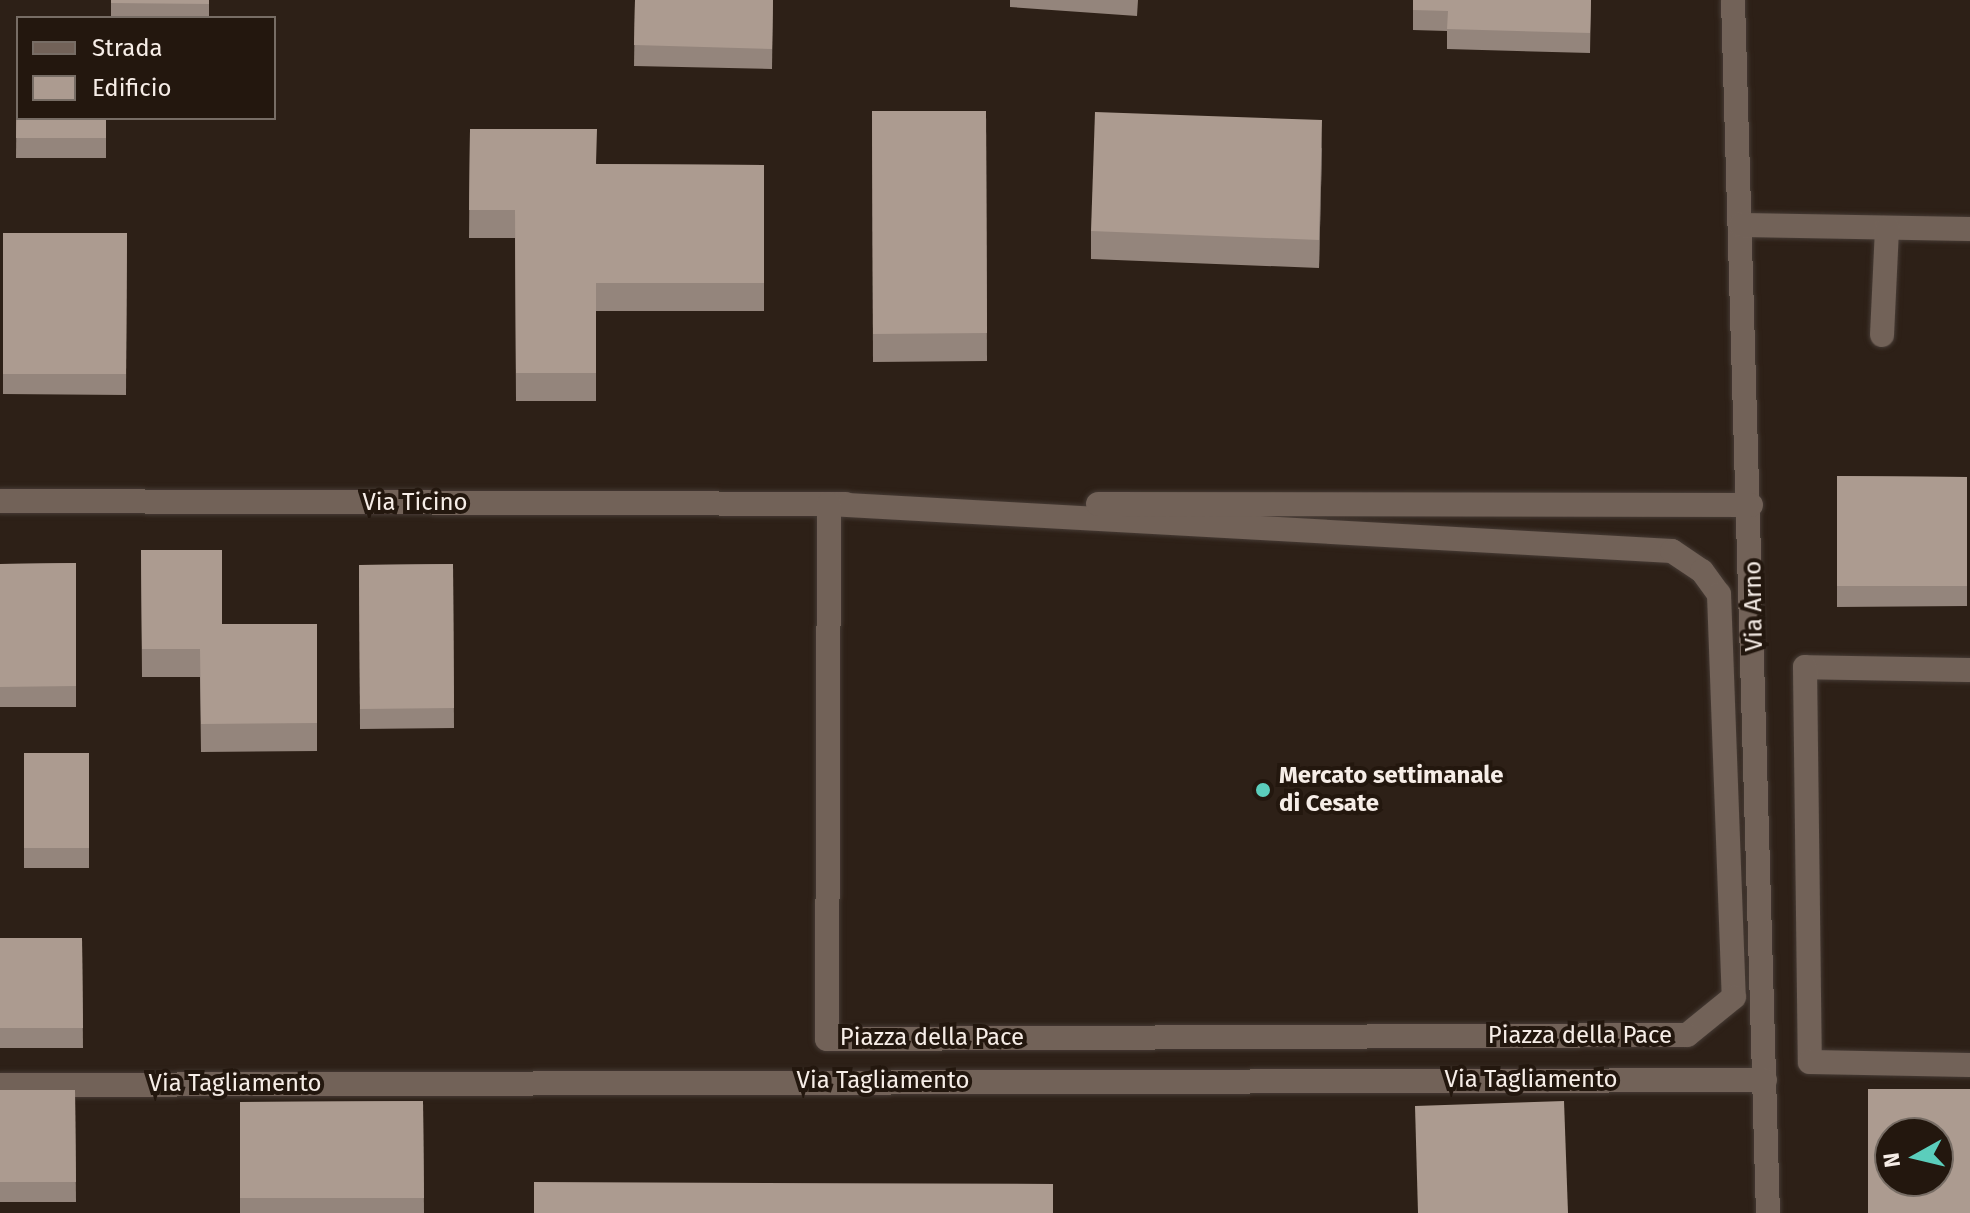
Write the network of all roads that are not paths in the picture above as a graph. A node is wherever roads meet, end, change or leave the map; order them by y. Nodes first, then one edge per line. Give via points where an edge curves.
1 (1733, 0) edge
2 (1741, 225) junction
3 (1887, 228) junction
4 (1970, 229) edge
5 (1882, 335) dead end
6 (0, 501) edge
7 (829, 504) junction
8 (1751, 505) junction
9 (1970, 670) edge
10 (1970, 1065) edge
11 (1765, 1080) junction
12 (0, 1085) edge
13 (1768, 1213) edge

1 - 2 street, Via Arno
2 - 3 street
2 - 8 street, Via Arno
3 - 4 street
3 - 5 street
6 - 7 street, Via Ticino
7 - 7 street, Piazza della Pace via 827,1039 1687,1035 1734,997 1719,594 1702,571 1672,551
7 - 8 street
8 - 11 street, Via Arno
9 - 10 street via 1805,667 1810,1062
11 - 12 street, Via Tagliamento
11 - 13 street, Via Arno

